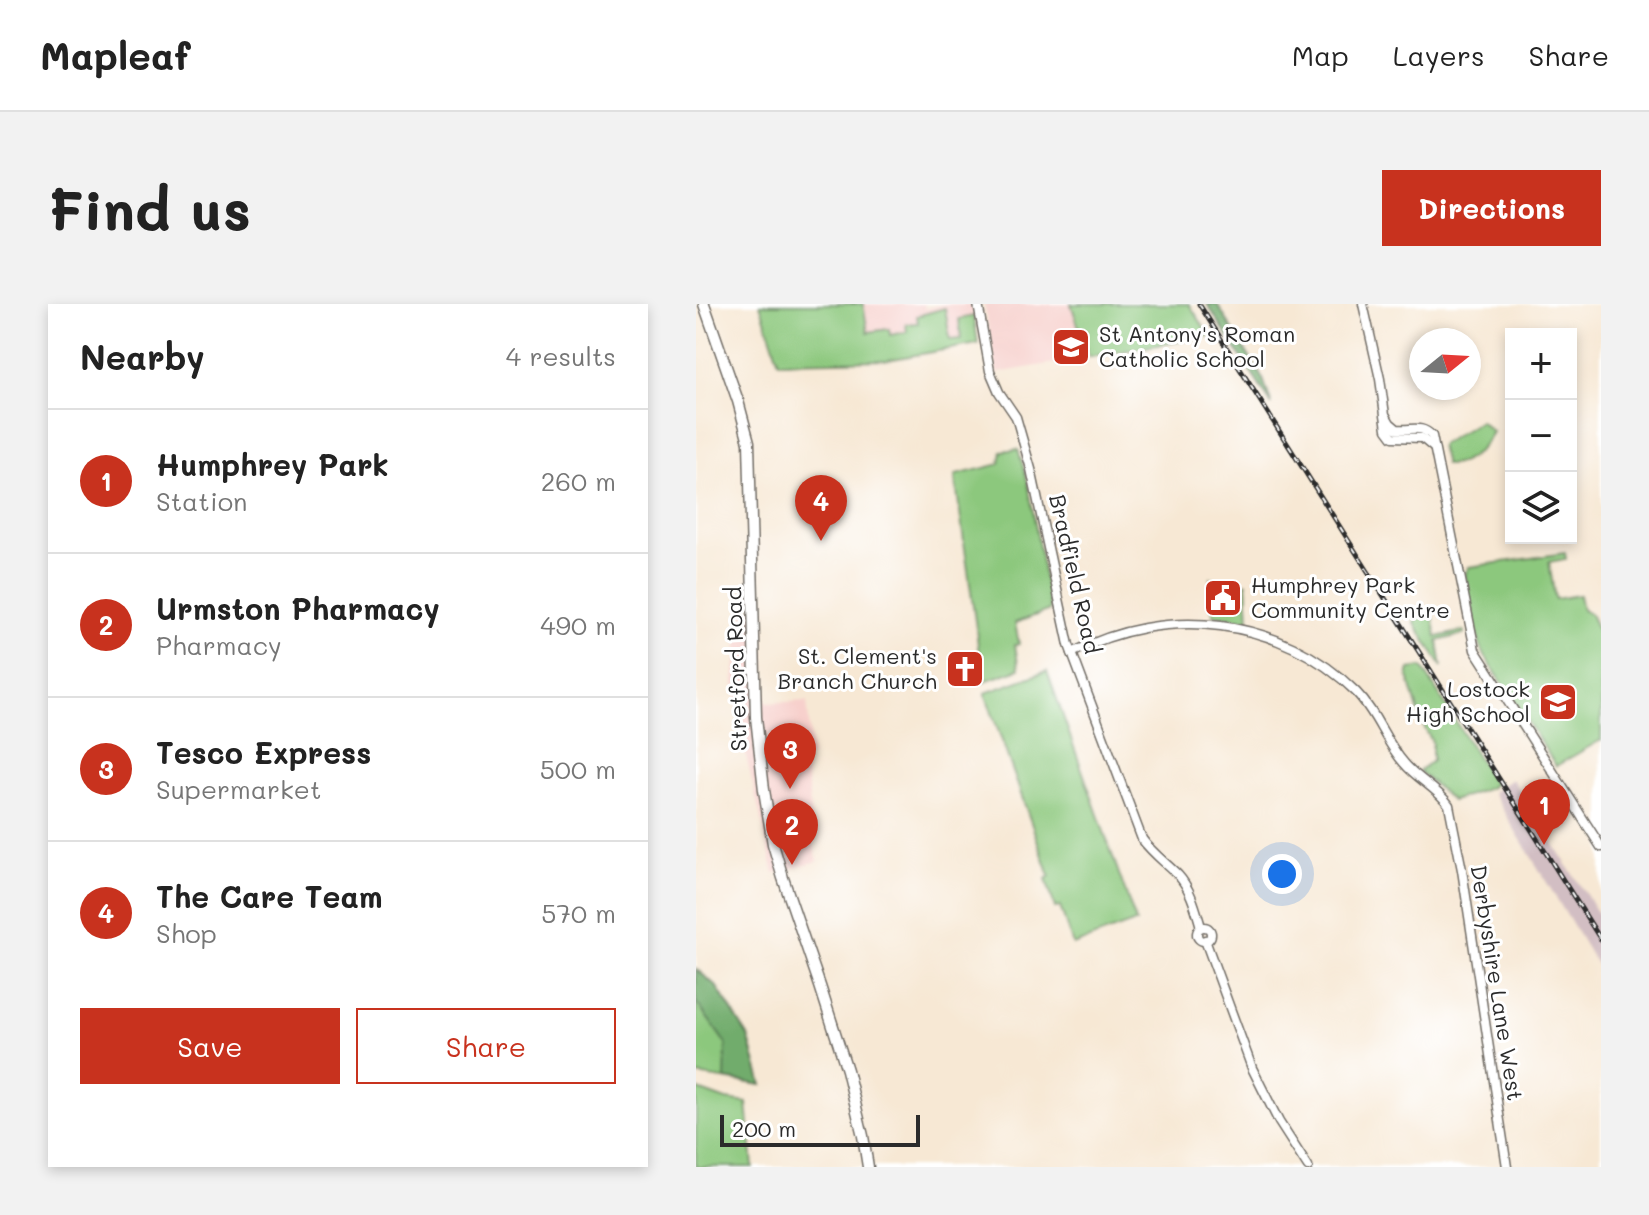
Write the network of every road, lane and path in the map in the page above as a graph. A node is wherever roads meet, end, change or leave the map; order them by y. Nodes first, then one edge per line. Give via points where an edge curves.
1 (704, 304) edge
2 (978, 304) edge
3 (1363, 304) edge
4 (1072, 653) junction
5 (1601, 847) edge
6 (868, 1167) edge
7 (1308, 1167) edge
8 (1507, 1167) edge

1 - 6 main road, Stretford Road via 743,416 751,456 756,717 768,815 855,1101
2 - 4 street, Bradfield Road via 987,363 1016,417 1031,469
3 - 5 street via 1387,429 1393,437 1427,440 1435,451 1475,650
4 - 7 street, Bradfield Road via 1142,839 1180,877 1201,927 1210,932 1205,940 1252,1068
4 - 8 street, Derbyshire Lane West via 1122,633 1182,624 1226,626 1271,638 1309,656 1344,680 1370,707 1405,764 1449,805

